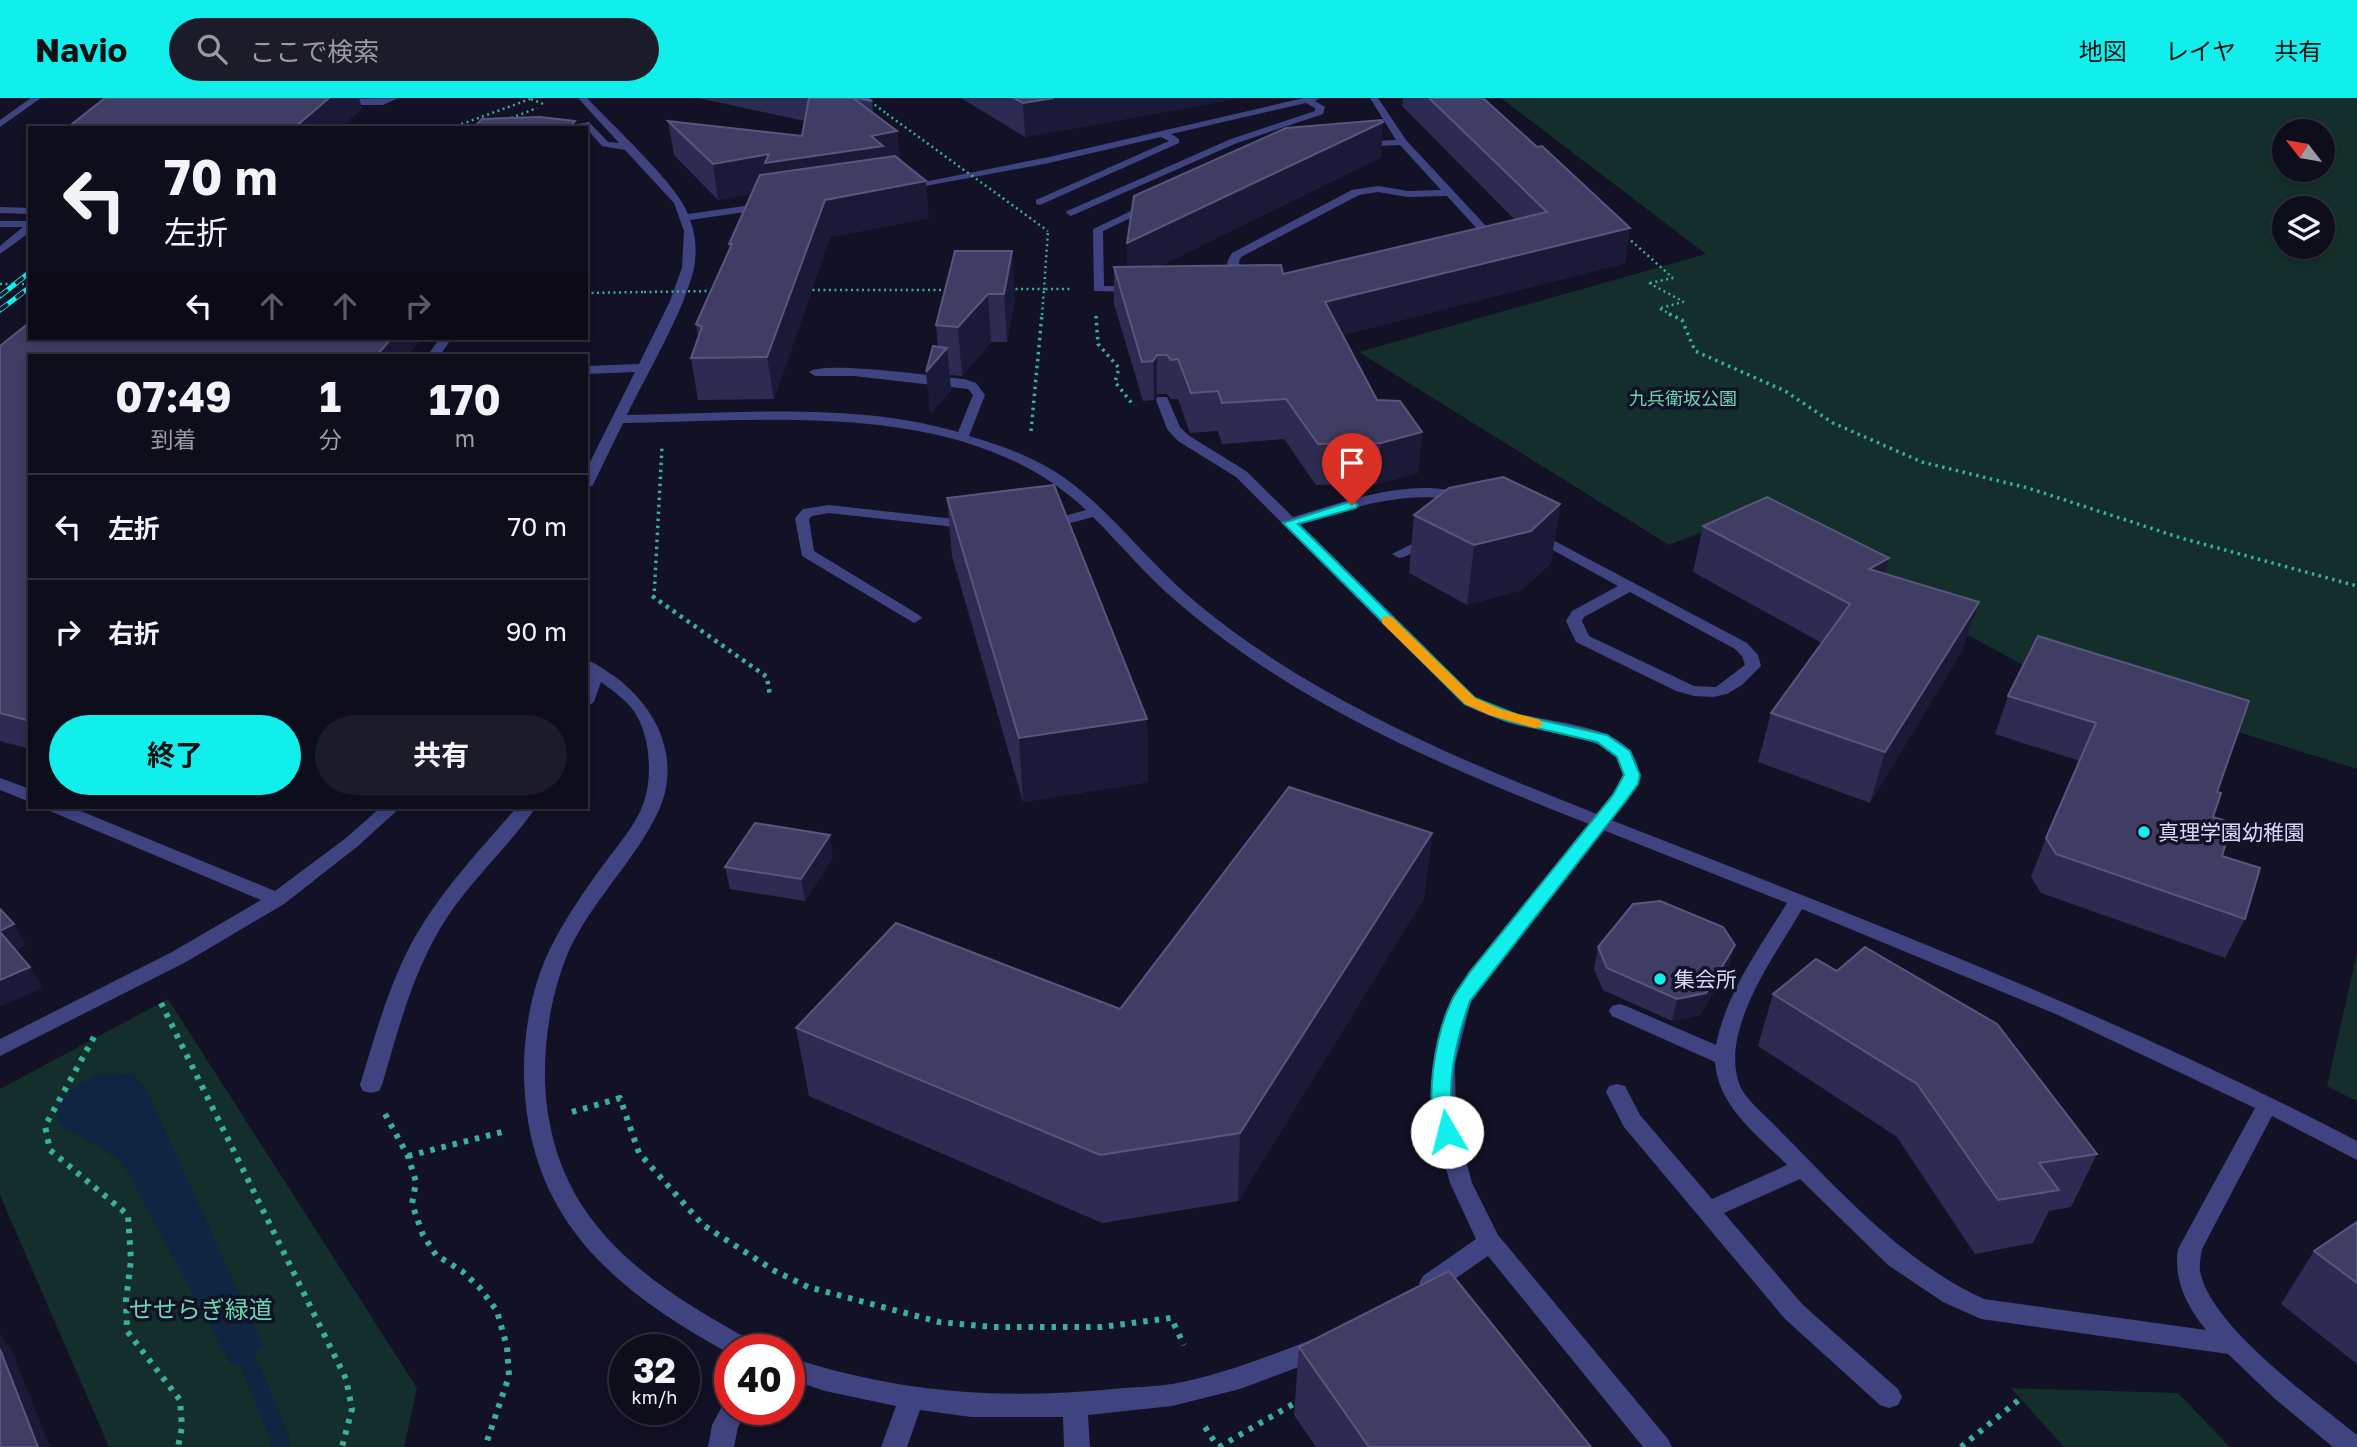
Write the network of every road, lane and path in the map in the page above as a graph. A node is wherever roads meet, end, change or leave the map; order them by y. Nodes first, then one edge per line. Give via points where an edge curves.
1 (37, 98) edge
2 (326, 98) edge
3 (394, 98) edge
4 (532, 98) edge
5 (582, 98) edge
6 (866, 98) edge
7 (1374, 98) edge
8 (1312, 99) edge
9 (2, 121) edge
10 (498, 123) edge
11 (457, 126) edge
12 (579, 126) edge
13 (1163, 134) junction
14 (1402, 142) junction
15 (1349, 146) edge
16 (630, 148) junction
17 (895, 188) edge
18 (1451, 193) junction
19 (1159, 201) edge
20 (1040, 202) dead end
21 (773, 205) edge
22 (0, 211) edge
23 (28, 211) edge
24 (1071, 213) dead end
25 (686, 217) junction
26 (0, 224) edge
27 (28, 226) edge
28 (28, 228) edge
29 (1627, 237) dead end
30 (1484, 245) edge
31 (0, 251) edge
32 (0, 284) edge
33 (28, 284) edge
34 (1226, 288) edge
35 (1004, 289) edge
36 (1044, 289) junction
37 (1098, 289) junction
38 (1149, 289) edge
39 (805, 290) edge
40 (950, 290) edge
41 (718, 291) edge
42 (588, 293) edge
43 (644, 368) junction
44 (588, 370) edge
45 (815, 372) dead end
46 (1164, 407) joint
47 (618, 419) junction
48 (962, 439) junction
49 (1030, 440) dead end
50 (663, 446) dead end
51 (588, 481) edge
52 (1482, 506) edge
53 (1095, 512) junction
54 (1289, 523) junction
55 (1515, 524) edge
56 (986, 527) edge
57 (1028, 529) edge
58 (1445, 533) edge
59 (1399, 554) dead end
60 (1631, 585) junction
61 (2357, 586) edge
62 (914, 618) dead end
63 (592, 668) edge
64 (588, 691) edge
65 (770, 696) dead end
66 (0, 783) edge
67 (28, 795) edge
68 (61, 809) edge
69 (390, 809) edge
70 (525, 809) edge
71 (1599, 822) junction
72 (277, 898) junction
73 (1798, 900) junction
74 (157, 996) dead end
75 (1619, 1011) dead end
76 (94, 1028) dead end
77 (0, 1048) edge
78 (1726, 1058) junction
79 (371, 1085) joint
80 (1617, 1092) dead end
81 (2268, 1103) junction
82 (564, 1114) dead end
83 (511, 1129) dead end
84 (2357, 1151) edge
85 (408, 1156) junction
86 (1803, 1168) junction
87 (1709, 1210) junction
88 (1490, 1242) junction
89 (1413, 1295) edge
90 (716, 1334) edge
91 (1338, 1338) edge
92 (2231, 1344) junction
93 (1184, 1345) dead end
94 (805, 1373) edge
95 (1312, 1394) edge
96 (1889, 1397) dead end
97 (912, 1398) junction
98 (2020, 1399) dead end
99 (1075, 1404) junction
100 (725, 1425) edge
101 (1205, 1427) dead end
102 (178, 1447) edge
103 (342, 1447) edge
104 (485, 1447) edge
105 (721, 1447) edge
106 (894, 1447) edge
107 (1077, 1447) edge
108 (1218, 1447) edge
109 (1659, 1447) edge
110 (1961, 1447) edge
111 (2352, 1447) edge

1 - 9 street
2 - 3 street via 327,102 383,103
4 - 10 path via 546,105
4 - 11 path
5 - 16 street
6 - 36 path, bridge via 1048,231
7 - 14 street
8 - 13 street
8 - 24 street via 1321,112 1234,141
12 - 16 street via 589,125 604,144
13 - 17 street
13 - 20 street via 1176,141
14 - 15 street
14 - 18 street
16 - 25 street via 679,202
18 - 30 street via 1497,242
18 - 34 street via 1408,194 1378,188 1356,192 1236,256 1233,262 1244,288
19 - 37 street via 1098,229
21 - 25 street
22 - 23 street
25 - 43 street via 688,268
26 - 27 street
28 - 31 street
29 - 61 path via 1673,278 1649,283 1684,302 1660,309 1682,320 1695,351 1785,391 1833,423 1922,462 2028,488 2181,538
32 - 33 path
35 - 36 path
36 - 49 path
37 - 38 street
37 - 46 path via 1095,340 1119,368 1115,382 1129,404 1143,411
39 - 40 path
41 - 42 path, bridge
43 - 44 street
43 - 47 street
45 - 48 street via 956,381 972,386 979,396
46 - 54 street via 1183,438 1241,474
47 - 48 street via 818,417 900,425
47 - 51 street
48 - 53 street via 993,447 1044,471
50 - 65 path via 652,597 767,677
52 - 54 street via 1451,493 1418,492
53 - 57 street
53 - 71 street via 1184,601 1292,677 1420,745
54 - 71 street via 1470,701 1513,718 1589,734 1625,755 1632,775 1630,784
55 - 60 street
56 - 62 street via 829,509 808,512 802,518 807,553
58 - 59 street
60 - 60 street via 1741,646 1753,666 1731,688 1700,693 1582,639 1576,631 1577,614
63 - 64 street
63 - 90 street via 643,710 653,738 655,794 648,814 560,947 536,1031 538,1137 563,1200 591,1241 670,1308
66 - 67 street
68 - 72 street
69 - 72 street
70 - 79 street via 444,906 420,946 393,1010
71 - 73 street
71 - 88 street via 1476,977 1453,1023 1441,1102 1454,1165
72 - 77 street via 179,957
73 - 78 street via 1736,1010
73 - 81 street via 2078,1014
74 - 103 path via 346,1379 352,1409
75 - 78 street
76 - 102 path via 94,1039 45,1126 50,1150 128,1215 127,1331 180,1400
78 - 86 street via 1731,1089
79 - 85 path
80 - 87 street via 1632,1121
81 - 84 street
81 - 92 street via 2190,1249 2188,1271 2198,1295
82 - 93 path via 620,1098 639,1153 694,1216 739,1249 808,1287 939,1322 992,1327 1101,1327 1171,1318
83 - 85 path
85 - 104 path via 416,1182 412,1204 423,1235 436,1255 480,1288 497,1311 508,1347 509,1376
86 - 87 street
86 - 92 street via 1861,1226 1951,1297 1981,1309
87 - 96 street via 1794,1312
88 - 89 street
88 - 109 street
91 - 99 street via 1209,1386 1172,1395
92 - 111 street
94 - 97 street
95 - 108 path
97 - 99 street via 971,1406
97 - 106 street
98 - 110 path
99 - 107 street
100 - 105 street
101 - 108 path

